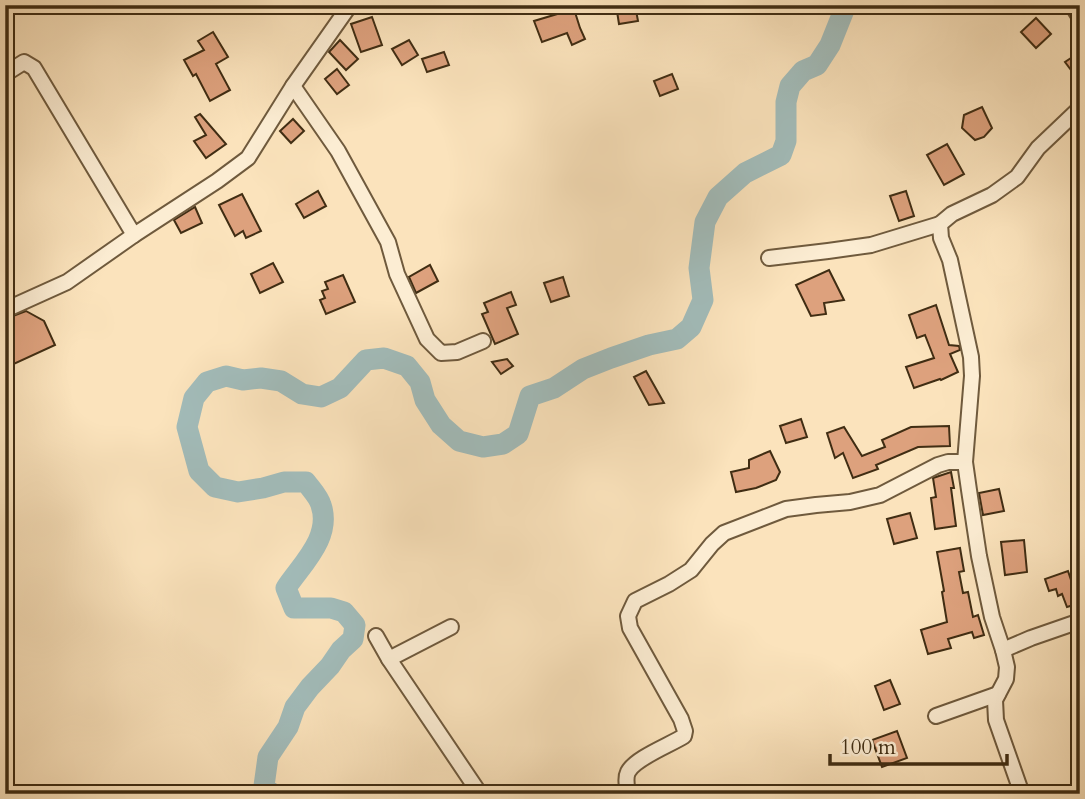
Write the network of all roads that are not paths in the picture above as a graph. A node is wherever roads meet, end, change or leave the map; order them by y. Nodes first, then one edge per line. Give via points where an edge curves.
1 (350, 5) edge
2 (1072, 5) edge
3 (1080, 18) edge
4 (5, 74) edge
5 (293, 86) junction
6 (1080, 108) edge
7 (940, 224) junction
8 (134, 235) junction
9 (769, 258) dead end
10 (5, 310) edge
11 (483, 341) dead end
12 (965, 462) junction
13 (1080, 621) edge
14 (452, 627) dead end
15 (376, 636) dead end
16 (1003, 650) junction
17 (389, 659) junction
18 (998, 694) junction
19 (936, 716) dead end
20 (480, 794) edge
21 (628, 794) edge
22 (1022, 794) edge

1 - 5 street
2 - 3 street
4 - 8 street via 24,62 34,68
5 - 8 street via 248,158
5 - 11 street via 338,151 388,242 397,274 427,339 441,353
6 - 7 street via 1038,148 1017,177
7 - 9 street via 871,244
7 - 12 street via 971,357
8 - 10 street via 67,282
12 - 16 street via 979,556
12 - 21 street via 938,465 880,495 786,509 724,533 691,570 635,601 628,616 630,628 685,730 684,736 629,769
13 - 16 street
14 - 17 street
15 - 17 street
16 - 18 street via 1006,679
17 - 20 street
18 - 19 street
18 - 22 street via 996,720

